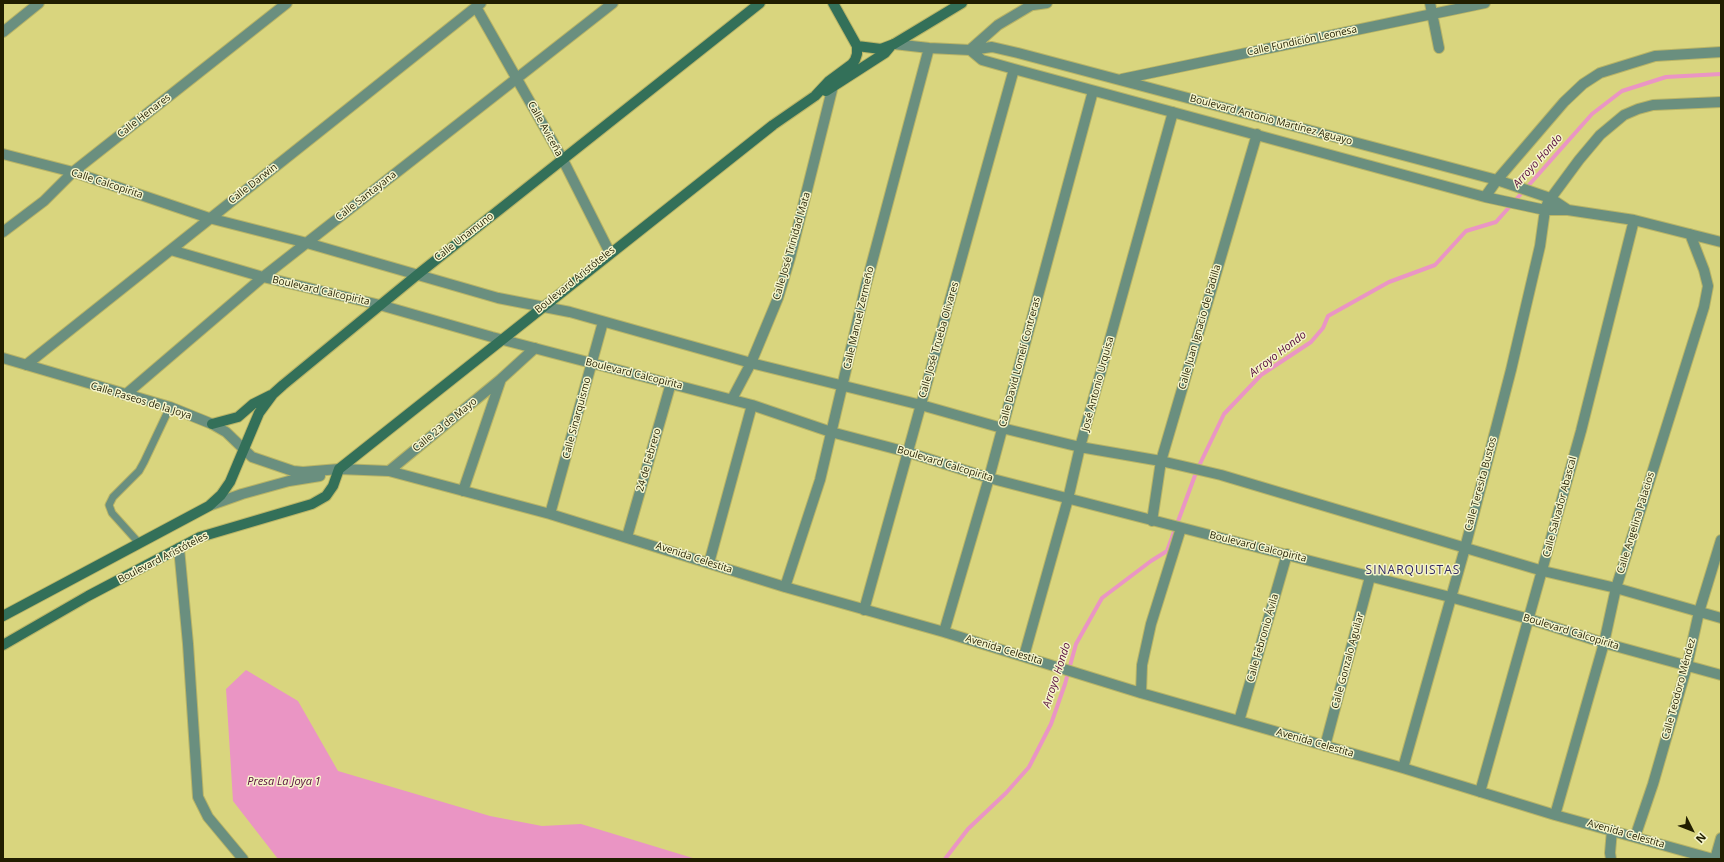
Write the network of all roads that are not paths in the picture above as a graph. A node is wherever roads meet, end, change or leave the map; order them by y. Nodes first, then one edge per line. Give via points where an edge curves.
1 (40, 3) edge
2 (287, 3) edge
3 (613, 3) edge
4 (760, 3) edge
5 (832, 3) edge
6 (962, 3) edge
7 (1047, 3) edge
8 (1430, 3) edge
9 (1485, 3) edge
10 (1034, 4) edge
11 (479, 5) edge
12 (1432, 14) junction
13 (3, 32) edge
14 (894, 44) junction
15 (857, 46) junction
16 (929, 48) junction
17 (1440, 48) dead end
18 (970, 50) junction
19 (1721, 52) edge
20 (1014, 69) junction
21 (517, 78) junction
22 (1120, 80) junction
23 (833, 86) junction
24 (1093, 91) junction
25 (815, 96) junction
26 (1721, 102) edge
27 (1173, 112) junction
28 (1257, 134) junction
29 (3, 154) edge
30 (563, 160) junction
31 (73, 172) junction
32 (1497, 180) junction
33 (1485, 197) junction
34 (1550, 198) junction
35 (1545, 210) junction
36 (1568, 210) junction
37 (209, 218) junction
38 (1634, 220) junction
39 (3, 232) edge
40 (1690, 234) junction
41 (1721, 242) edge
42 (307, 243) junction
43 (171, 250) junction
44 (610, 253) junction
45 (417, 275) junction
46 (263, 277) junction
47 (380, 305) junction
48 (543, 306) junction
49 (603, 322) junction
50 (502, 340) junction
51 (535, 348) junction
52 (3, 358) edge
53 (751, 363) junction
54 (591, 364) junction
55 (26, 365) junction
56 (501, 379) junction
57 (671, 383) junction
58 (843, 386) junction
59 (273, 394) junction
60 (125, 395) junction
61 (732, 399) junction
62 (752, 405) junction
63 (921, 405) junction
64 (170, 408) junction
65 (212, 424) junction
66 (1002, 428) junction
67 (831, 432) junction
68 (1080, 447) junction
69 (244, 450) junction
70 (907, 452) junction
71 (1161, 461) junction
72 (339, 469) junction
73 (389, 472) junction
74 (989, 478) junction
75 (463, 490) junction
76 (1068, 498) junction
77 (209, 506) junction
78 (550, 514) junction
79 (1152, 521) junction
80 (1179, 527) junction
81 (627, 537) junction
82 (1721, 540) edge
83 (139, 543) junction
84 (179, 548) junction
85 (1465, 548) junction
86 (1287, 554) junction
87 (709, 563) junction
88 (1543, 571) junction
89 (1370, 577) junction
90 (785, 587) junction
91 (1616, 588) junction
92 (1450, 597) junction
93 (864, 610) junction
94 (1699, 612) junction
95 (3, 616) edge
96 (1721, 618) edge
97 (1529, 619) junction
98 (944, 632) junction
99 (1604, 643) junction
100 (3, 645) edge
101 (1024, 656) junction
102 (1686, 666) junction
103 (1721, 675) edge
104 (1141, 693) junction
105 (1239, 721) junction
106 (1325, 746) junction
107 (1403, 768) junction
108 (1480, 792) junction
109 (1555, 815) junction
110 (1612, 830) junction
111 (1635, 837) junction
112 (1721, 838) edge
113 (243, 859) edge
114 (1611, 859) edge
115 (1714, 859) edge

1 - 13 street
2 - 31 street, Calle Henares
3 - 21 street, Calle Santayana
4 - 30 street, Calle Unamuno
5 - 15 street
6 - 14 street, Boulevard Aristóteles
7 - 10 street
8 - 12 street
9 - 12 street, Calle Fundición Leonesa
10 - 18 street via 998,25
11 - 21 street, Calle Aviceña
11 - 37 street, Calle Darwin
12 - 17 street
12 - 22 street, Calle Fundición Leonesa
14 - 15 street, Boulevard Aristóteles via 881,49
14 - 16 street, Boulevard Antonio Martínez Aguayo
14 - 23 street, Boulevard Aristóteles
15 - 25 street, Boulevard Aristóteles via 856,60 829,81
16 - 18 street, Boulevard Antonio Martínez Aguayo
16 - 58 street, Calle Manuel Zermeño via 866,285
18 - 20 street, Boulevard Antonio Martínez Aguayo via 982,60
18 - 22 street, Boulevard Antonio Martínez Aguayo via 992,47
19 - 32 street via 1655,56 1600,73 1583,84 1564,102
20 - 24 street, Boulevard Antonio Martínez Aguayo
20 - 63 street, Calle José Trueba Olivares
21 - 30 street, Calle Aviceña
21 - 42 street, Calle Santayana
22 - 32 street, Boulevard Antonio Martínez Aguayo
23 - 25 street, Boulevard Aristóteles
23 - 53 street, Calle José Trinidad Mata via 790,258 778,298
24 - 27 street, Boulevard Antonio Martínez Aguayo
24 - 66 street, Calle David Lomelí Contreras
25 - 44 street, Boulevard Aristóteles via 773,125
26 - 34 street, Calle Teresita Bustos via 1653,105 1624,116 1600,135
27 - 28 street, Boulevard Antonio Martínez Aguayo
27 - 68 street, José Antonio Urquisa
28 - 33 street, Boulevard Antonio Martínez Aguayo
28 - 71 street, Calle Juan Ignacio de Padilla
29 - 31 street, Calle Calcopirita
30 - 44 street, Calle Aviceña
30 - 45 street, Calle Unamuno
31 - 37 street, Calle Calcopirita
31 - 39 street, Calle Henares via 44,201
32 - 33 street
32 - 34 street, Boulevard Antonio Martínez Aguayo
33 - 35 street, Boulevard Antonio Martínez Aguayo
34 - 35 street, Calle Teresita Bustos
34 - 36 street, Boulevard Antonio Martínez Aguayo
35 - 36 street, Boulevard Antonio Martínez Aguayo
35 - 85 street, Calle Teresita Bustos via 1530,290
36 - 38 street, Boulevard Antonio Martínez Aguayo
37 - 42 street
37 - 43 street, Calle Darwin
38 - 40 street, Boulevard Antonio Martínez Aguayo
38 - 88 street, Calle Salvador Abascal
40 - 41 street, Boulevard Antonio Martínez Aguayo
40 - 91 street, Calle Angelina Palacios via 1708,286 1704,307
42 - 45 street
42 - 46 street, Calle Santayana
43 - 46 street, Boulevard Calcopirita
43 - 55 street, Calle Darwin
44 - 48 street, Boulevard Aristóteles
45 - 47 street, Calle Unamuno
45 - 48 street via 498,298
46 - 47 street, Boulevard Calcopirita
46 - 60 street, Calle Santayana
47 - 50 street, Boulevard Calcopirita
47 - 59 street, Calle Unamuno
48 - 49 street
48 - 50 street, Boulevard Aristóteles
49 - 53 street
49 - 54 street, Calle Sinarquismo
50 - 51 street, Boulevard Calcopirita
50 - 72 street, Boulevard Aristóteles
51 - 54 street, Boulevard Calcopirita
51 - 56 street, Calle 23 de Mayo
52 - 55 street, Calle Paseos de la Joya
53 - 58 street
53 - 61 street, Calle José Trinidad Mata
54 - 57 street, Boulevard Calcopirita
54 - 78 street, Calle Sinarquismo
55 - 60 street, Calle Paseos de la Joya
56 - 73 street, Calle 23 de Mayo
56 - 75 street, Calle 23 de Mayo
57 - 61 street, Boulevard Calcopirita
57 - 81 street, 24 de Febrero
58 - 63 street
58 - 67 street, Calle Manuel Zermeño
59 - 65 street via 253,404 238,417
59 - 69 street, Calle Unamuno via 259,414
60 - 64 street, Calle Paseos de la Joya
61 - 62 street, Boulevard Calcopirita
62 - 67 street, Boulevard Calcopirita
62 - 87 street
63 - 66 street
63 - 70 street, Calle José Trueba Olivares
64 - 65 street, Calle Paseos de la Joya
64 - 83 lane via 139,471 113,497 109,505 112,513
65 - 69 street, Calle Paseos de la Joya via 236,440
66 - 68 street
66 - 74 street, Calle David Lomelí Contreras
67 - 70 street, Boulevard Calcopirita
67 - 90 street, Calle Manuel Zermeño via 820,480
68 - 71 street
68 - 76 street, José Antonio Urquisa
69 - 72 street, Calle Paseos de la Joya via 252,457 293,471
69 - 77 street, Calle Unamuno via 230,482
70 - 74 street, Boulevard Calcopirita
70 - 93 street, Calle José Trueba Olivares
71 - 79 street, Calle Juan Ignacio de Padilla
71 - 85 street via 1221,475
72 - 73 street, Avenida Celestita
72 - 77 street, Boulevard Aristóteles via 242,494
72 - 84 street, Boulevard Aristóteles via 326,496 312,504 200,537
73 - 75 street, Avenida Celestita
74 - 76 street, Boulevard Calcopirita
74 - 98 street, Calle David Lomelí Contreras
75 - 78 street, Avenida Celestita
76 - 79 street, Boulevard Calcopirita
76 - 101 street, José Antonio Urquisa
77 - 83 street, Boulevard Aristóteles
78 - 81 street, Avenida Celestita
79 - 80 street, Boulevard Calcopirita
80 - 86 street, Boulevard Calcopirita
80 - 104 street via 1151,624 1142,666
81 - 87 street, Avenida Celestita
82 - 94 street, Calle Teodoro Méndez
83 - 95 street, Boulevard Aristóteles
84 - 100 street, Boulevard Aristóteles
84 - 113 street via 198,797 208,817
85 - 88 street
85 - 92 street, Calle Teresita Bustos
86 - 89 street, Boulevard Calcopirita
86 - 105 street, Calle Febronio Ávila
87 - 90 street, Avenida Celestita
88 - 91 street
88 - 97 street, Calle Salvador Abascal
89 - 92 street, Boulevard Calcopirita
89 - 106 street, Calle Gonzalo Aguilar
90 - 93 street, Avenida Celestita
91 - 94 street
91 - 99 street, Calle Angelina Palacios
92 - 97 street, Boulevard Calcopirita
92 - 107 street, Calle Teresita Bustos
93 - 98 street, Avenida Celestita
94 - 96 street
94 - 102 street, Calle Teodoro Méndez
97 - 99 street, Boulevard Calcopirita
97 - 108 street, Calle Salvador Abascal
98 - 101 street, Avenida Celestita
99 - 102 street, Boulevard Calcopirita
99 - 109 street, Calle Angelina Palacios
101 - 104 street, Avenida Celestita
102 - 103 street, Boulevard Calcopirita
102 - 111 street, Calle Teodoro Méndez via 1653,784
104 - 105 street, Avenida Celestita
105 - 106 street, Avenida Celestita
106 - 107 street, Avenida Celestita
107 - 108 street, Avenida Celestita
108 - 109 street, Avenida Celestita
109 - 110 street, Avenida Celestita
110 - 111 street, Avenida Celestita
110 - 114 street
111 - 115 street, Avenida Celestita
112 - 115 street

